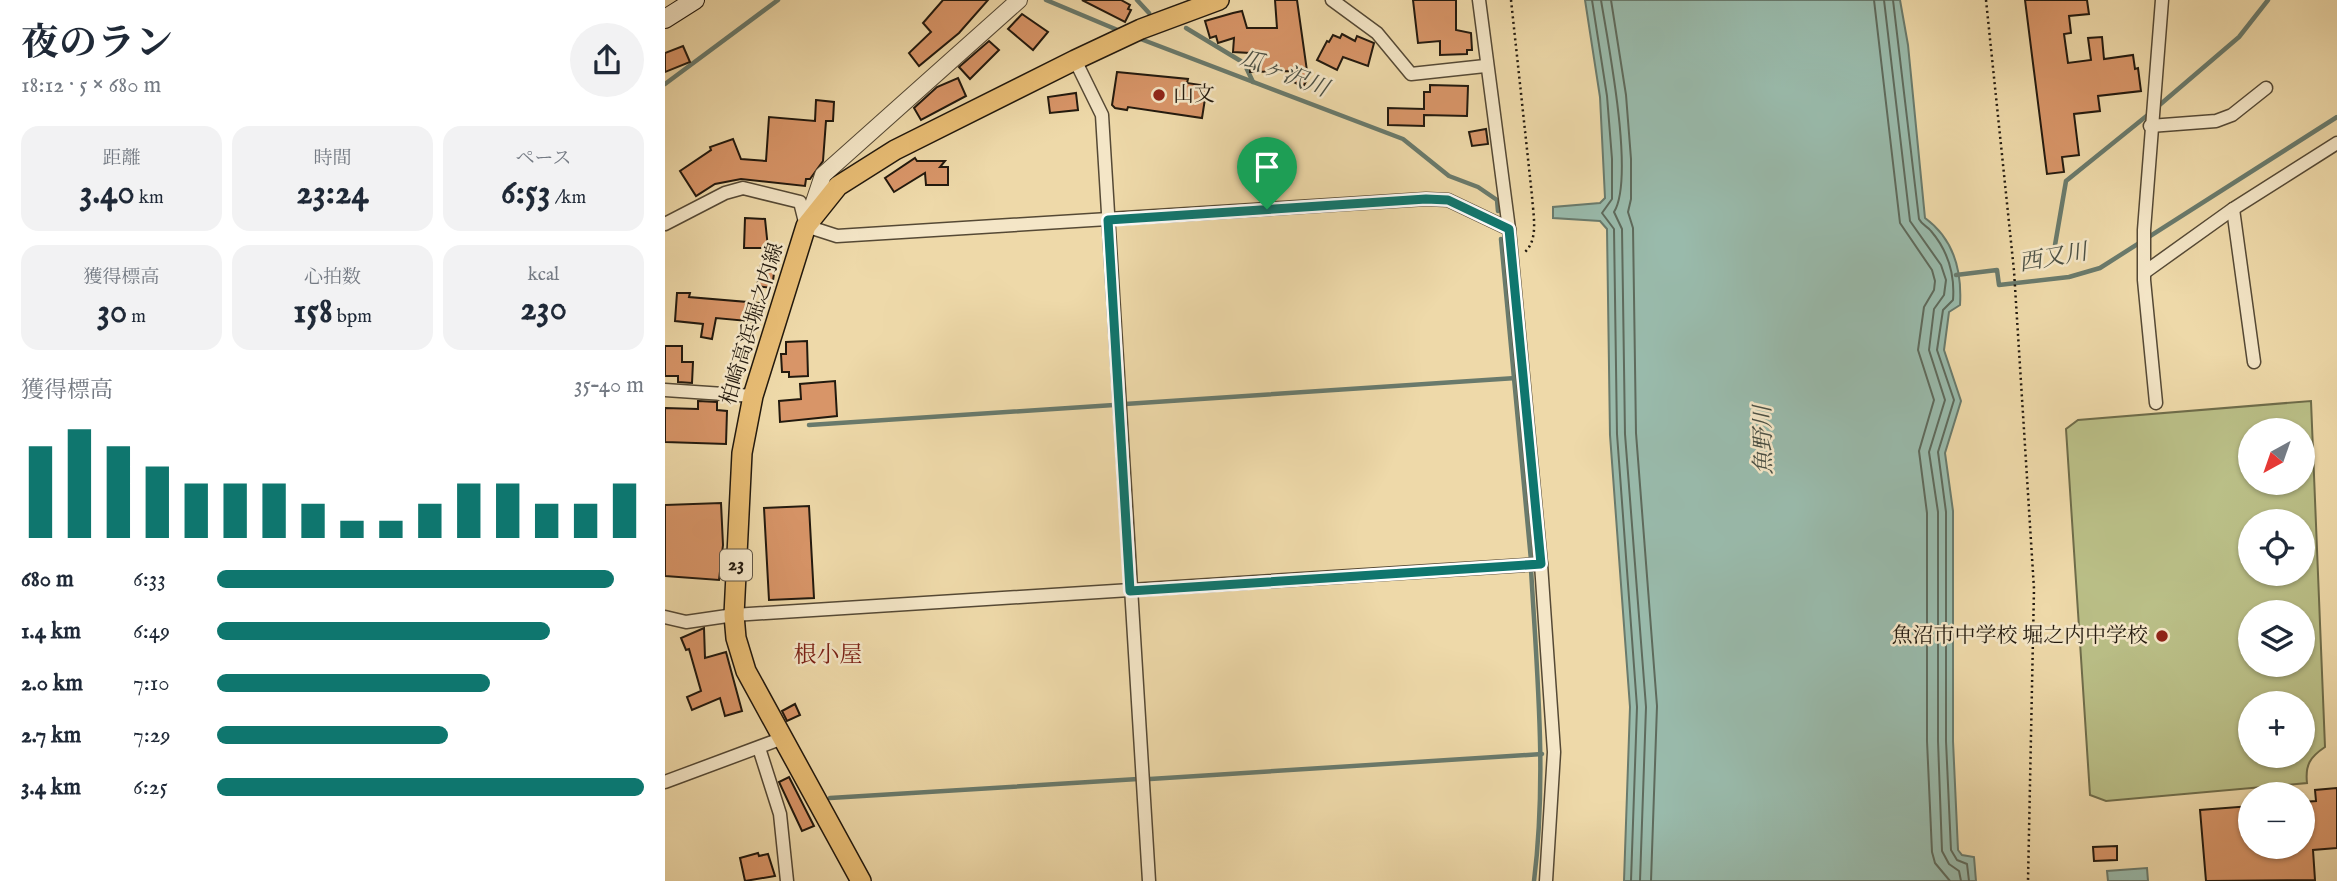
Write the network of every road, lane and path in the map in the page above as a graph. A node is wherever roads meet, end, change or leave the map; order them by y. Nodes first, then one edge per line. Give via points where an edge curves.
1 (695, 0) edge
2 (1019, 0) edge
3 (1219, 0) edge
4 (1332, 0) edge
5 (1479, 0) edge
6 (1511, 0) edge
7 (1986, 0) edge
8 (2162, 0) edge
9 (665, 19) edge
10 (1075, 60) junction
11 (1485, 66) junction
12 (2266, 88) dead end
13 (2150, 124) junction
14 (2337, 143) edge
15 (2233, 209) junction
16 (1108, 220) junction
17 (665, 225) edge
18 (806, 226) junction
19 (1509, 229) junction
20 (1523, 253) dead end
21 (2145, 268) junction
22 (2254, 362) dead end
23 (665, 390) edge
24 (753, 396) junction
25 (2157, 402) dead end
26 (1541, 564) junction
27 (1130, 591) junction
28 (734, 615) junction
29 (665, 617) edge
30 (783, 738) junction
31 (759, 748) junction
32 (665, 782) edge
33 (787, 881) edge
34 (861, 881) edge
35 (1149, 881) edge
36 (1546, 881) edge
37 (2028, 881) edge

1 - 9 main road
2 - 18 street via 823,175
3 - 10 main road, 柏崎高浜堀之内線 / 23
4 - 11 street via 1377,33 1411,74
5 - 11 street
6 - 20 path via 1533,207 1531,246
7 - 37 path via 2014,271 2034,589
8 - 13 street
10 - 16 street via 1101,115
10 - 18 main road, 柏崎高浜堀之内線 / 23 via 895,150 838,186
11 - 19 street
12 - 13 street via 2232,116 2216,121
13 - 21 street
14 - 15 street
15 - 21 street
15 - 22 street
16 - 18 street via 837,236
16 - 19 street via 1426,199 1448,200
16 - 27 street
17 - 18 street via 743,188 800,202
18 - 24 main road, 柏崎高浜堀之内線 / 23
19 - 26 street
21 - 25 street
23 - 24 street
24 - 28 main road, 柏崎高浜堀之内線 / 23 via 742,453
26 - 27 street
26 - 36 street via 1554,752
27 - 28 street
27 - 35 street
28 - 29 street via 686,622
28 - 30 main road, 柏崎高浜堀之内線 / 23 via 746,671
30 - 31 street
30 - 34 main road, 柏崎高浜堀之内線 / 23
31 - 32 street
31 - 33 street via 780,814

